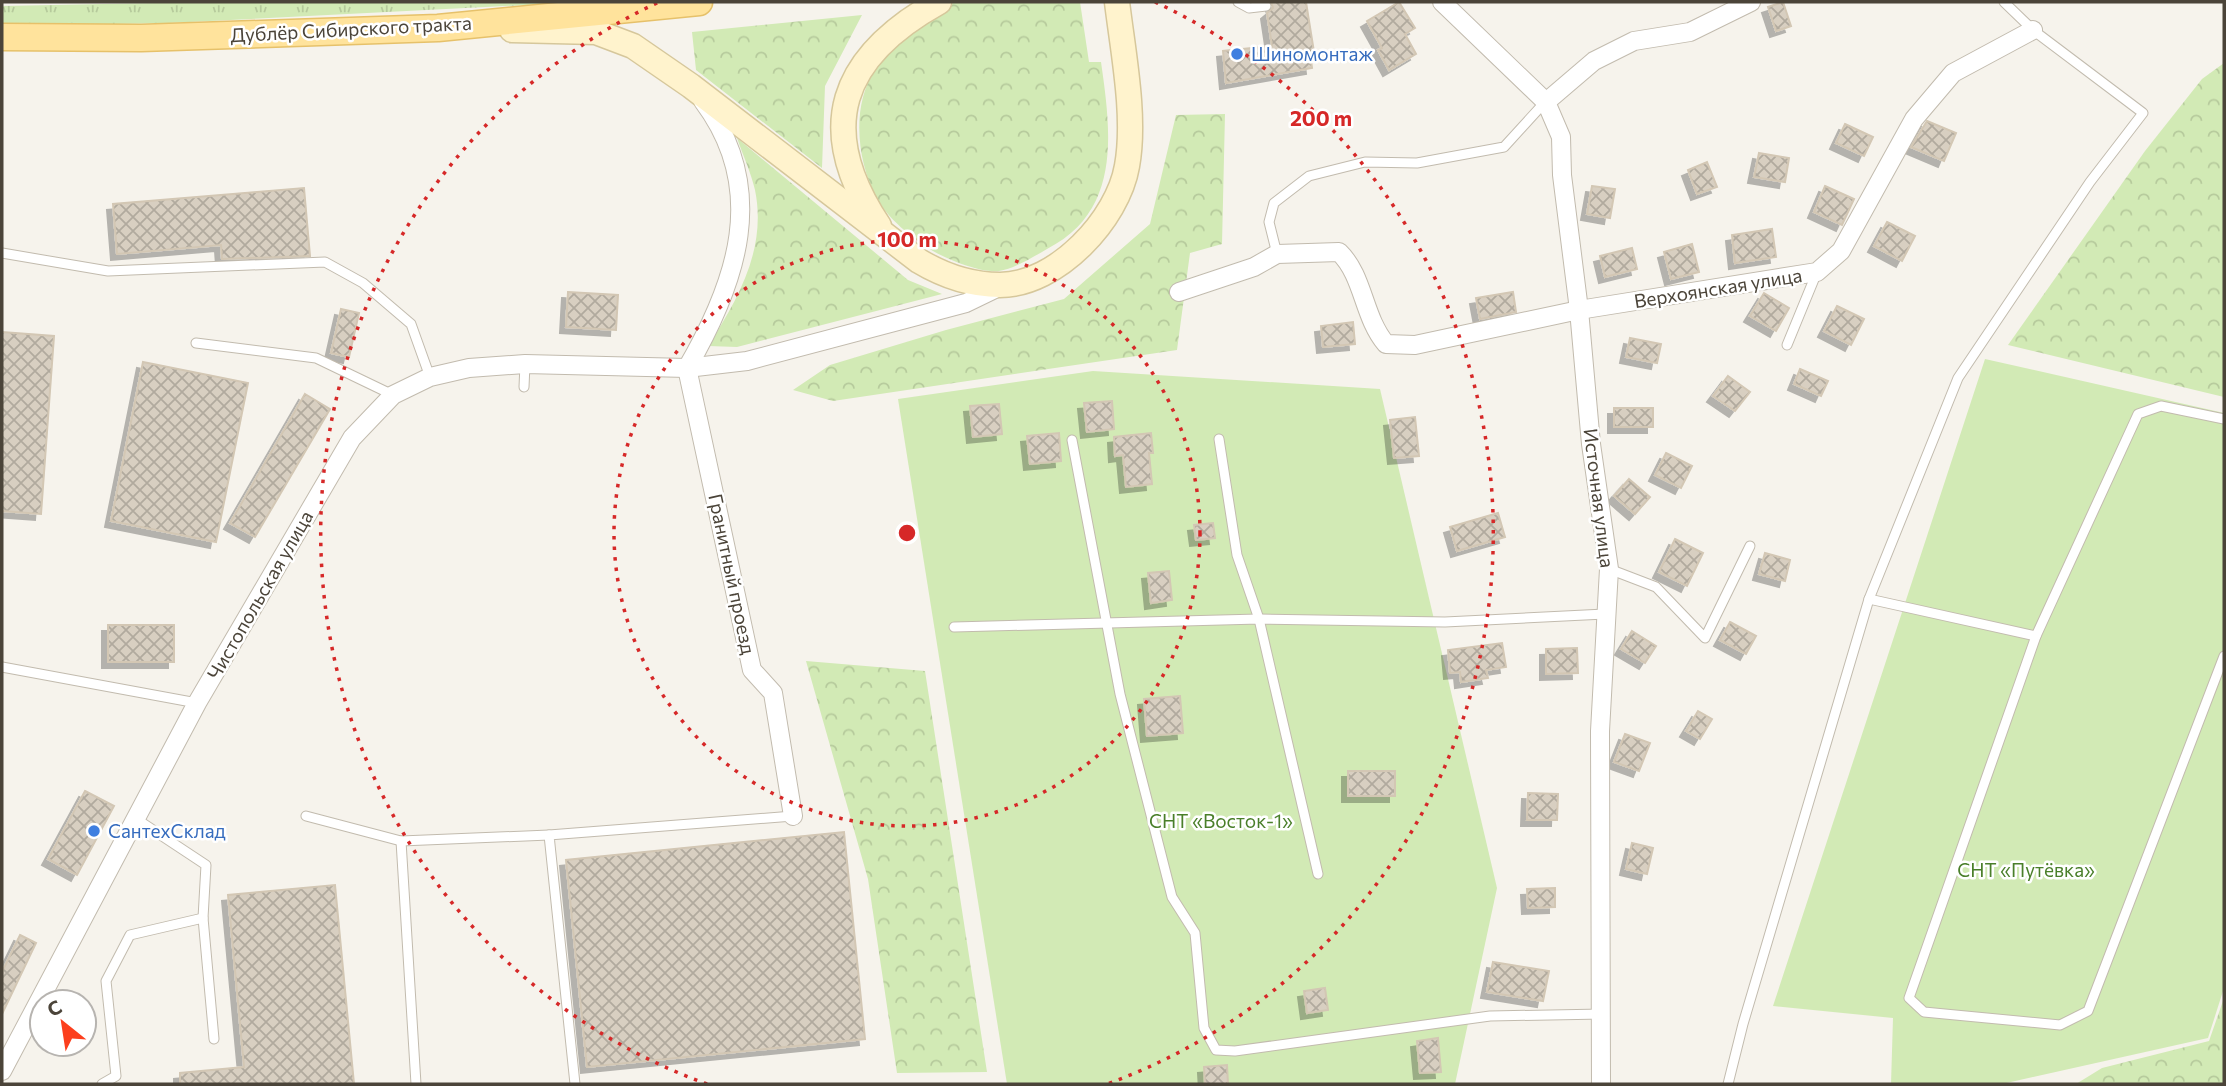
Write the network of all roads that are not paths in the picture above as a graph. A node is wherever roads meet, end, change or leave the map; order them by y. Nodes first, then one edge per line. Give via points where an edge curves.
1 (698, 2) edge
2 (939, 2) edge
3 (1117, 2) edge
4 (1238, 2) edge
5 (1442, 2) edge
6 (1751, 2) edge
7 (2004, 2) edge
8 (1266, 6) dead end
9 (438, 28) junction
10 (2033, 30) junction
11 (2, 37) edge
12 (691, 86) junction
13 (1540, 95) junction
14 (890, 241) junction
15 (2, 253) edge
16 (1277, 254) junction
17 (1817, 272) junction
18 (1002, 285) junction
19 (1180, 292) dead end
20 (1580, 310) junction
21 (196, 343) dead end
22 (1787, 345) dead end
23 (525, 364) junction
24 (687, 368) junction
25 (430, 377) junction
26 (524, 387) dead end
27 (393, 395) junction
28 (2224, 418) edge
29 (1219, 439) dead end
30 (1072, 440) dead end
31 (1750, 546) dead end
32 (1609, 569) junction
33 (1869, 599) junction
34 (1605, 614) junction
35 (1259, 619) junction
36 (1109, 624) junction
37 (954, 627) dead end
38 (2036, 636) junction
39 (2224, 656) edge
40 (2, 667) edge
41 (197, 704) junction
42 (306, 816) dead end
43 (793, 816) joint
44 (138, 820) junction
45 (549, 835) junction
46 (401, 841) junction
47 (1318, 874) dead end
48 (203, 918) junction
49 (1603, 1014) junction
50 (214, 1039) dead end
51 (2, 1071) edge
52 (102, 1084) edge
53 (416, 1084) edge
54 (575, 1084) edge
55 (1601, 1084) edge
56 (1728, 1084) edge

1 - 9 main road, Дублёр Сибирского тракта
2 - 14 main road via 874,49 845,100 851,165 871,213
3 - 18 main road via 1129,132 1123,189 1111,213 1084,243 1057,264
4 - 8 lane via 1249,8
5 - 13 street, Источная улица
6 - 13 street via 1690,32 1634,41
7 - 10 lane
9 - 11 main road, Дублёр Сибирского тракта via 141,38
9 - 12 main road via 596,32 633,46
10 - 17 street, Верхоянская улица via 1953,73 1914,119 1841,251
10 - 33 lane via 2143,113 2090,182 1958,378
12 - 14 main road
12 - 24 street via 712,114 733,156 742,205 733,263 711,322
13 - 16 lane via 1504,146 1417,163 1365,162 1309,176 1274,203 1269,222
13 - 20 street, Источная улица via 1561,137
14 - 18 main road via 939,273
15 - 25 lane via 108,271 325,262 363,284 411,324
16 - 19 street via 1254,267
16 - 20 street, Верхоянская улица via 1339,252 1349,262 1373,330 1386,344 1415,345
17 - 20 street, Верхоянская улица
17 - 22 lane
18 - 24 street, Чистопольская улица via 966,303 760,358
20 - 32 street, Источная улица via 1591,444
21 - 27 lane via 316,358
23 - 24 street, Чистопольская улица
23 - 25 street, Чистопольская улица via 469,368
23 - 26 lane
24 - 43 street, Гранитный проезд via 752,670 773,693
25 - 27 street, Чистопольская улица
27 - 41 street, Чистопольская улица via 352,438
28 - 38 lane via 2161,406 2138,414
29 - 35 lane via 1237,555
30 - 36 lane
31 - 32 lane via 1705,638 1656,587
32 - 34 street, Источная улица
33 - 38 lane
33 - 56 lane
34 - 35 lane via 1445,622
34 - 49 street, Источная улица via 1600,732
35 - 36 lane
35 - 47 lane
36 - 37 lane
36 - 49 lane via 1121,694 1172,897 1195,933 1204,1028 1216,1050 1490,1016
38 - 39 lane via 1909,998 1924,1012 2060,1024 2088,1011
40 - 41 lane
41 - 44 street, Чистопольская улица
42 - 46 lane
43 - 45 lane
44 - 48 lane via 206,865
44 - 51 street, Чистопольская улица
45 - 46 lane
45 - 54 lane
46 - 53 lane
48 - 50 lane
48 - 52 lane via 130,935 106,981 116,1076
49 - 55 street, Источная улица

